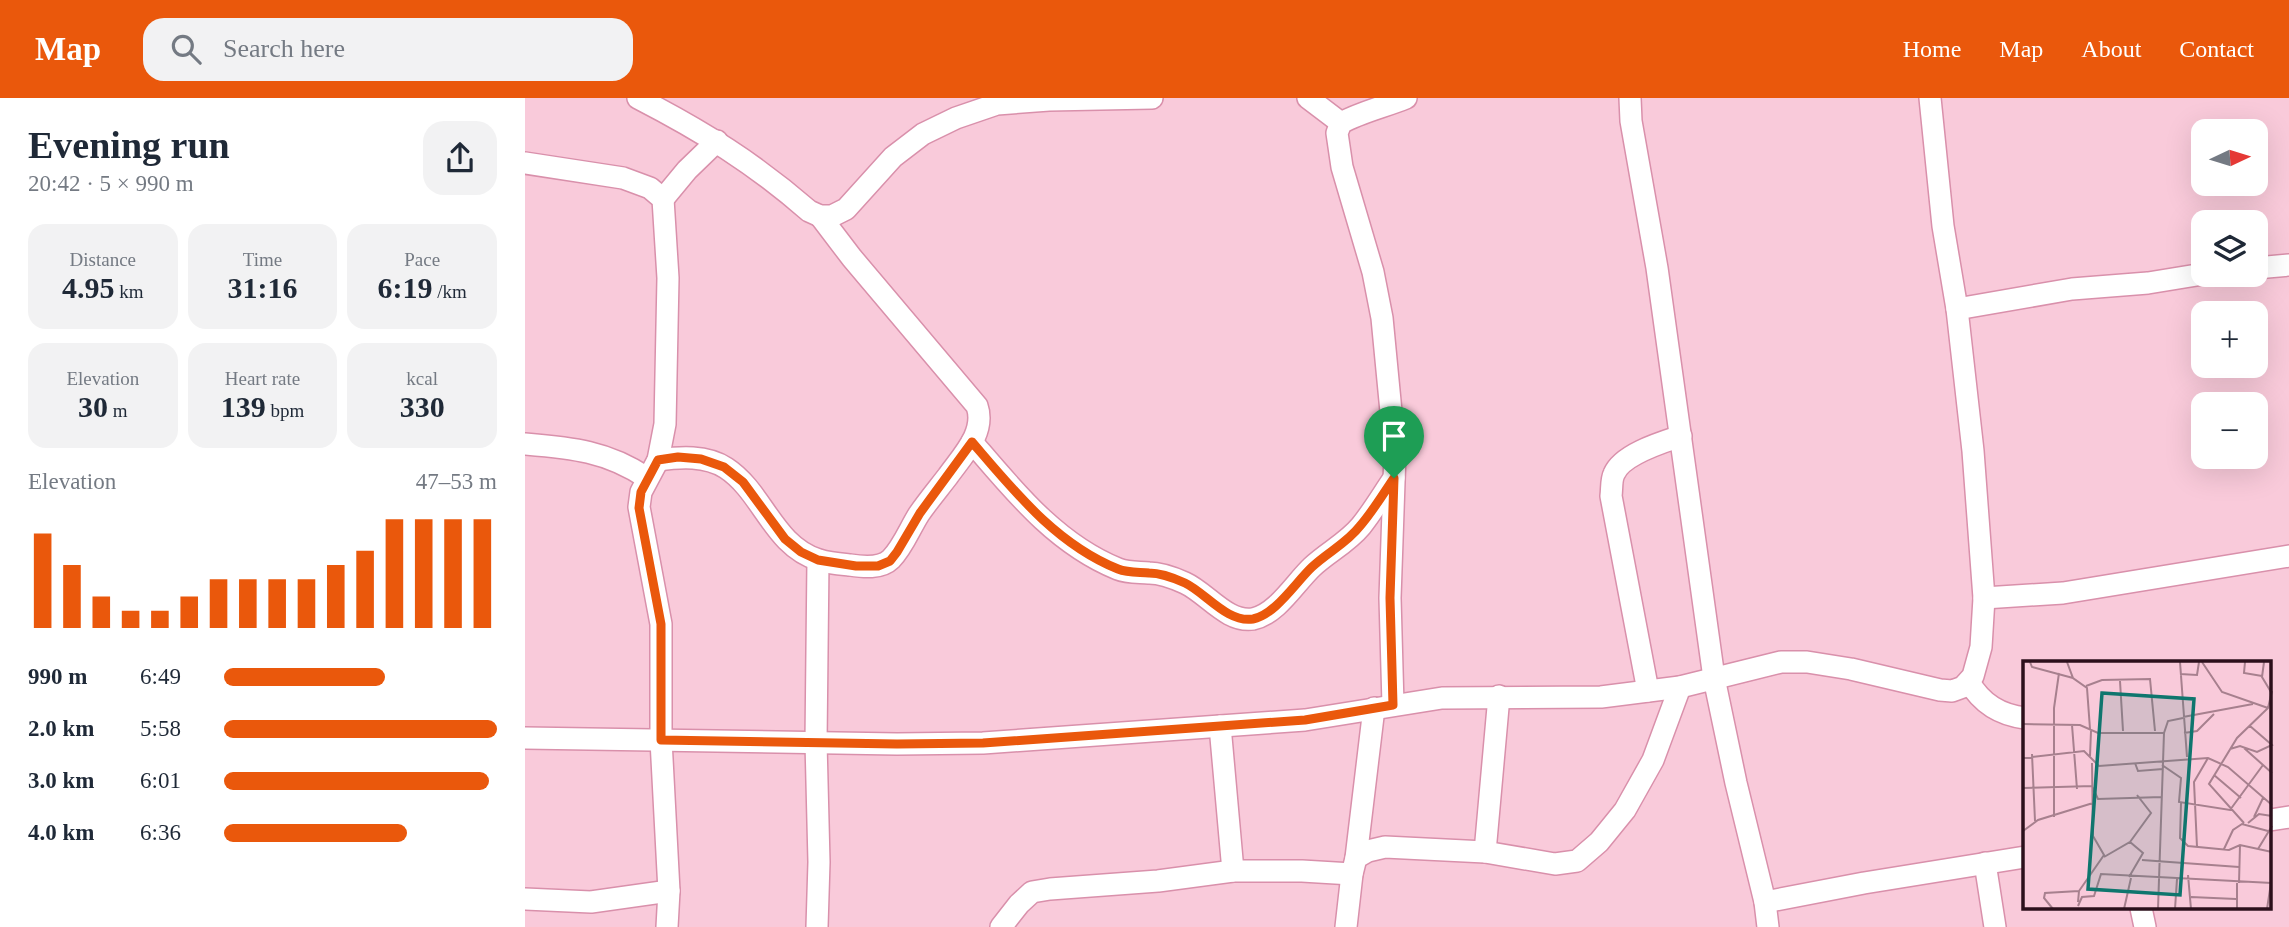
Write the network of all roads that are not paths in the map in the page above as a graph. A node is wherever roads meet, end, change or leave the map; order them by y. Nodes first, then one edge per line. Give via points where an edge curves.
1 (638, 98) edge
2 (1152, 98) edge
3 (1406, 98) edge
4 (1630, 98) edge
5 (1930, 98) edge
6 (1315, 101) edge
7 (1341, 123) junction
8 (717, 141) junction
9 (525, 163) edge
10 (663, 199) junction
11 (820, 216) junction
12 (2289, 265) edge
13 (2268, 267) edge
14 (2191, 276) edge
15 (1957, 309) junction
16 (1681, 436) junction
17 (972, 442) junction
18 (525, 444) edge
19 (652, 469) junction
20 (1394, 478) junction
21 (2289, 556) edge
22 (818, 560) junction
23 (1984, 598) junction
24 (1714, 678) junction
25 (1969, 682) junction
26 (1680, 687) junction
27 (1648, 691) junction
28 (1499, 696) junction
29 (1384, 706) junction
30 (2023, 718) edge
31 (1220, 726) junction
32 (525, 738) edge
33 (661, 740) junction
34 (816, 743) junction
35 (2289, 817) edge
36 (2271, 820) edge
37 (1485, 852) junction
38 (2023, 857) edge
39 (1985, 863) junction
40 (1354, 866) junction
41 (1233, 872) junction
42 (669, 891) junction
43 (525, 899) edge
44 (1765, 902) junction
45 (2141, 909) edge
46 (816, 924) edge
47 (667, 927) edge
48 (1001, 927) edge
49 (1346, 927) edge
50 (1768, 927) edge
51 (1995, 927) edge
52 (2145, 927) edge

1 - 8 street
2 - 11 street via 997,104 956,118 923,134 893,157 846,209
3 - 7 street
4 - 16 street
5 - 15 street
6 - 7 street
7 - 20 street via 1337,133 1342,167 1382,317
8 - 10 street
8 - 11 street
9 - 10 street via 623,178 650,187
10 - 19 street via 667,381 663,444
11 - 17 street via 977,406 979,428
12 - 13 street
14 - 15 street via 2072,289
15 - 23 street
16 - 24 street
16 - 27 street via 1622,462 1614,474 1611,496
17 - 20 street via 1025,504 1084,551 1123,571 1172,577 1239,618 1253,619 1272,608 1359,528
17 - 22 street via 890,561 856,566
18 - 19 street via 605,455
19 - 22 street via 678,457 724,467 743,482 785,539
19 - 33 street via 639,508 661,624
20 - 29 street
21 - 23 street via 2063,593
22 - 34 street
23 - 25 street via 1981,647
24 - 25 street via 1781,662 1807,662 1940,690 1952,691
24 - 26 street
24 - 44 street
25 - 30 street via 1989,706
26 - 27 street
26 - 37 street via 1653,760 1625,810 1577,861 1555,864
27 - 28 street via 1549,699
28 - 29 street
28 - 37 street
29 - 31 street via 1305,720
29 - 40 street
31 - 34 street via 983,743
31 - 41 street
32 - 33 street
33 - 34 street
33 - 42 street
34 - 46 street
35 - 36 street
37 - 40 street via 1385,847 1368,851
38 - 39 street
39 - 44 street
39 - 51 street
40 - 41 street
40 - 49 street
41 - 48 street via 1032,892
42 - 43 street via 591,902
42 - 47 street
44 - 50 street
45 - 52 street

